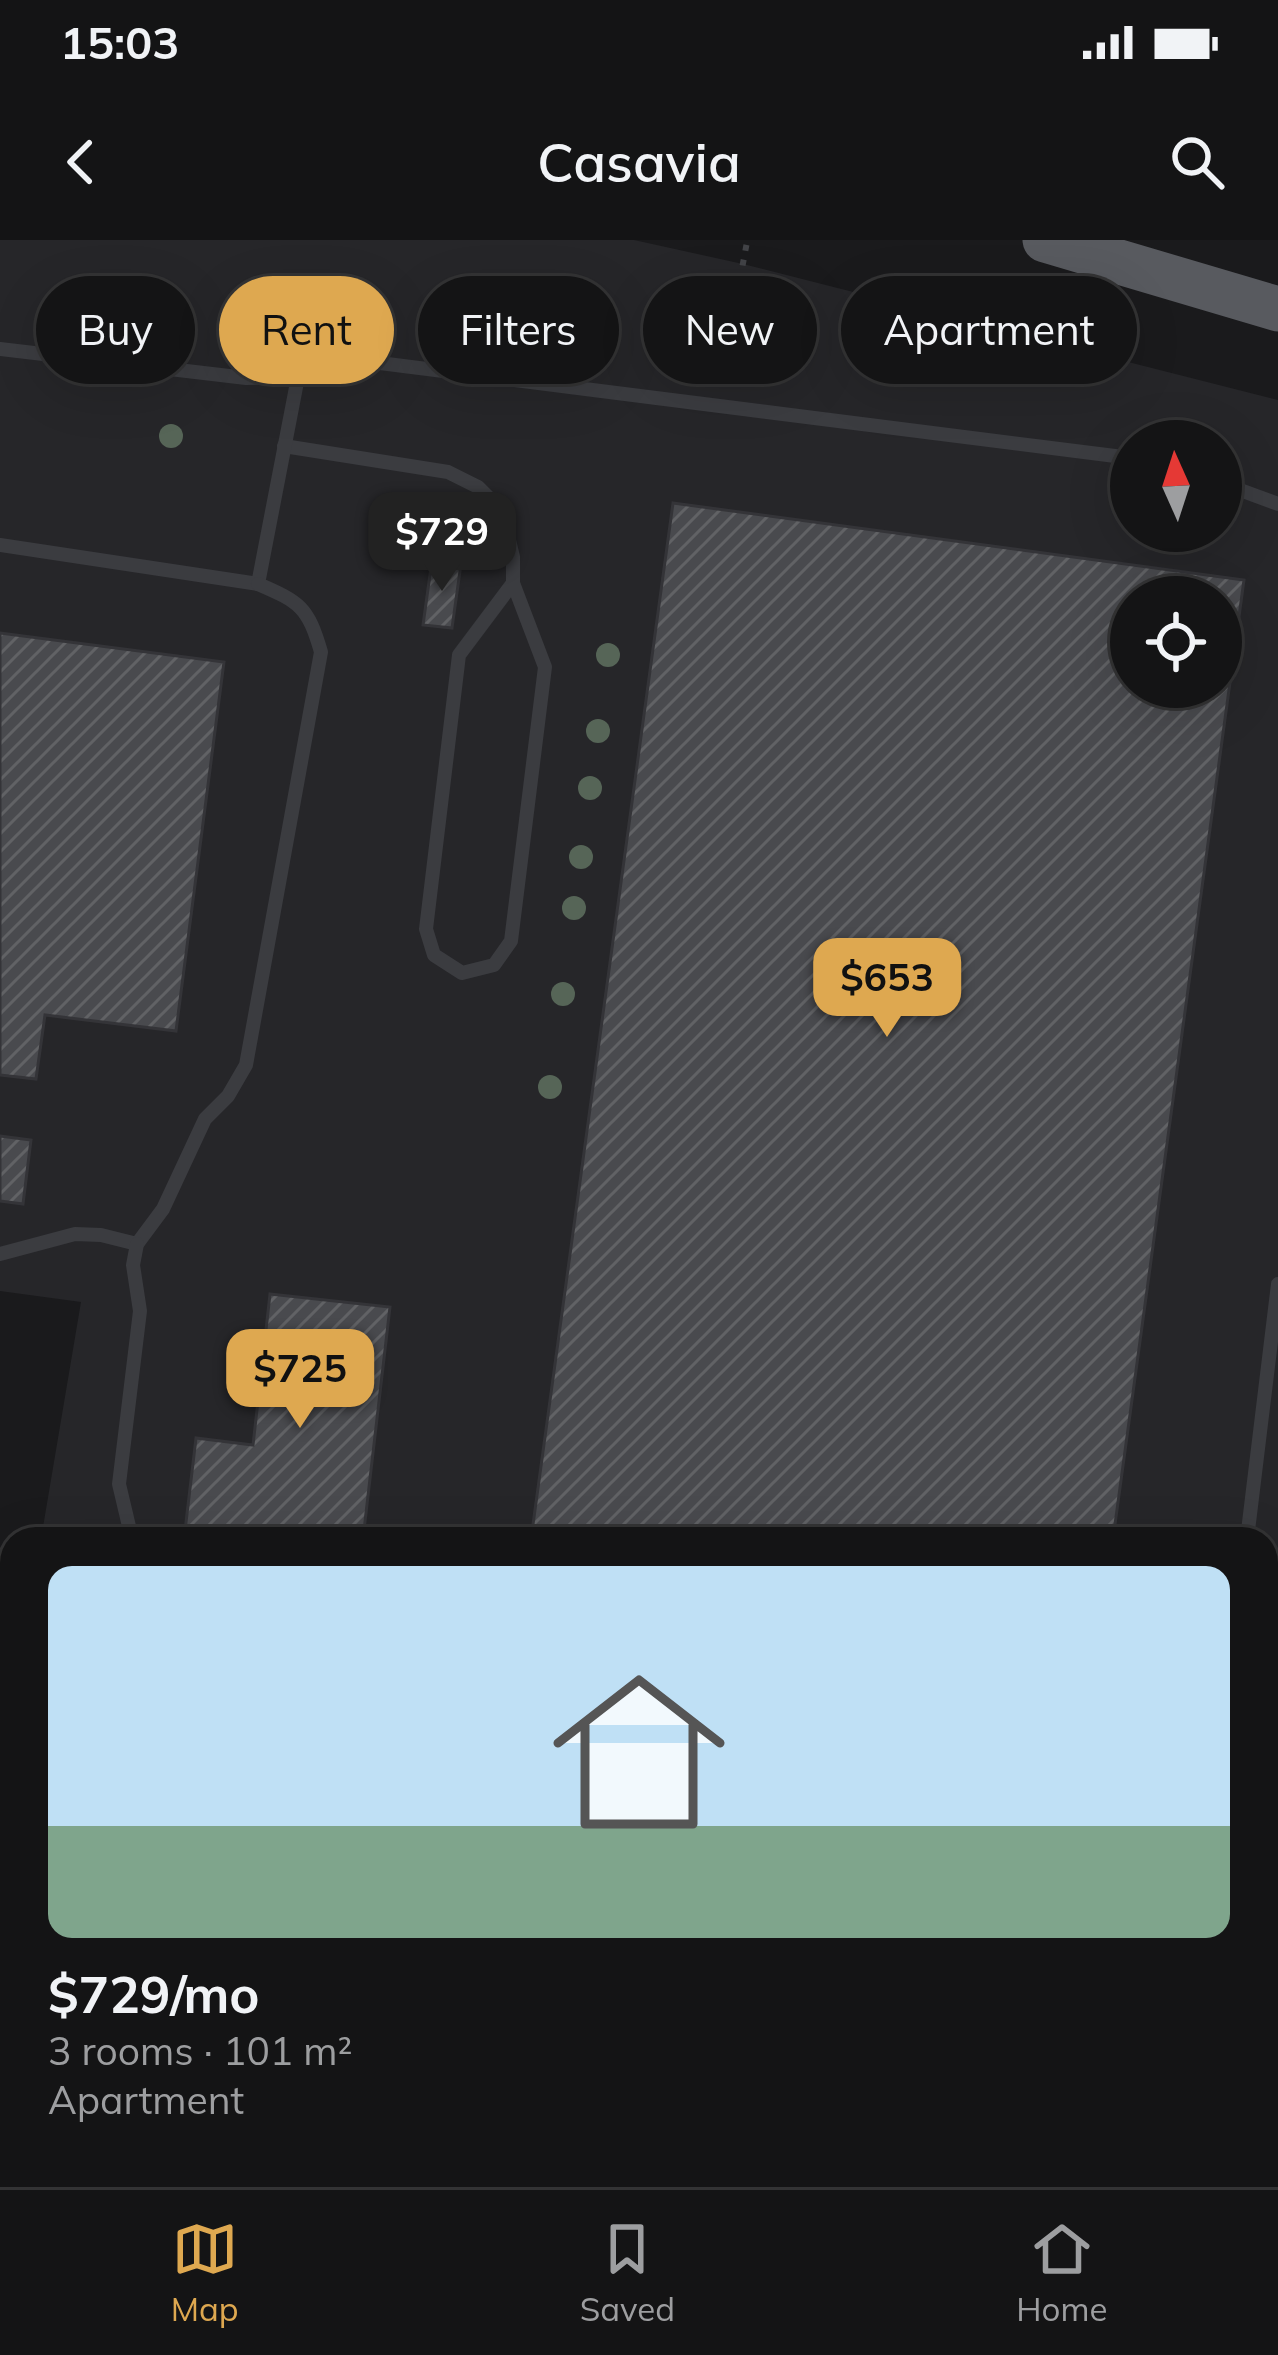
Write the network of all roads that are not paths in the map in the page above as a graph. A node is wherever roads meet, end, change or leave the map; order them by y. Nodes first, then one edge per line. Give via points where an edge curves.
1 (1045, 240) edge
2 (1278, 308) edge
3 (0, 349) edge
4 (394, 365) edge
5 (219, 375) edge
6 (297, 384) edge
7 (284, 446) junction
8 (1110, 455) edge
9 (1242, 492) edge
10 (1277, 508) edge
11 (0, 545) edge
12 (513, 583) junction
13 (258, 584) junction
14 (137, 1244) junction
15 (0, 1254) edge
16 (1278, 1284) edge
17 (129, 1527) edge
18 (1248, 1527) edge

1 - 2 main road
3 - 5 lane
4 - 8 lane
6 - 7 lane
7 - 12 lane via 448,472 478,487 502,511
7 - 13 lane
9 - 10 lane
11 - 13 lane
12 - 12 lane via 459,655 426,929 434,955 463,973 494,964 511,940 514,918 545,667
13 - 14 lane via 293,599 313,622 321,652 247,1065 205,1119 163,1209
14 - 15 lane via 74,1234
14 - 17 lane via 140,1311 119,1484
16 - 18 lane

